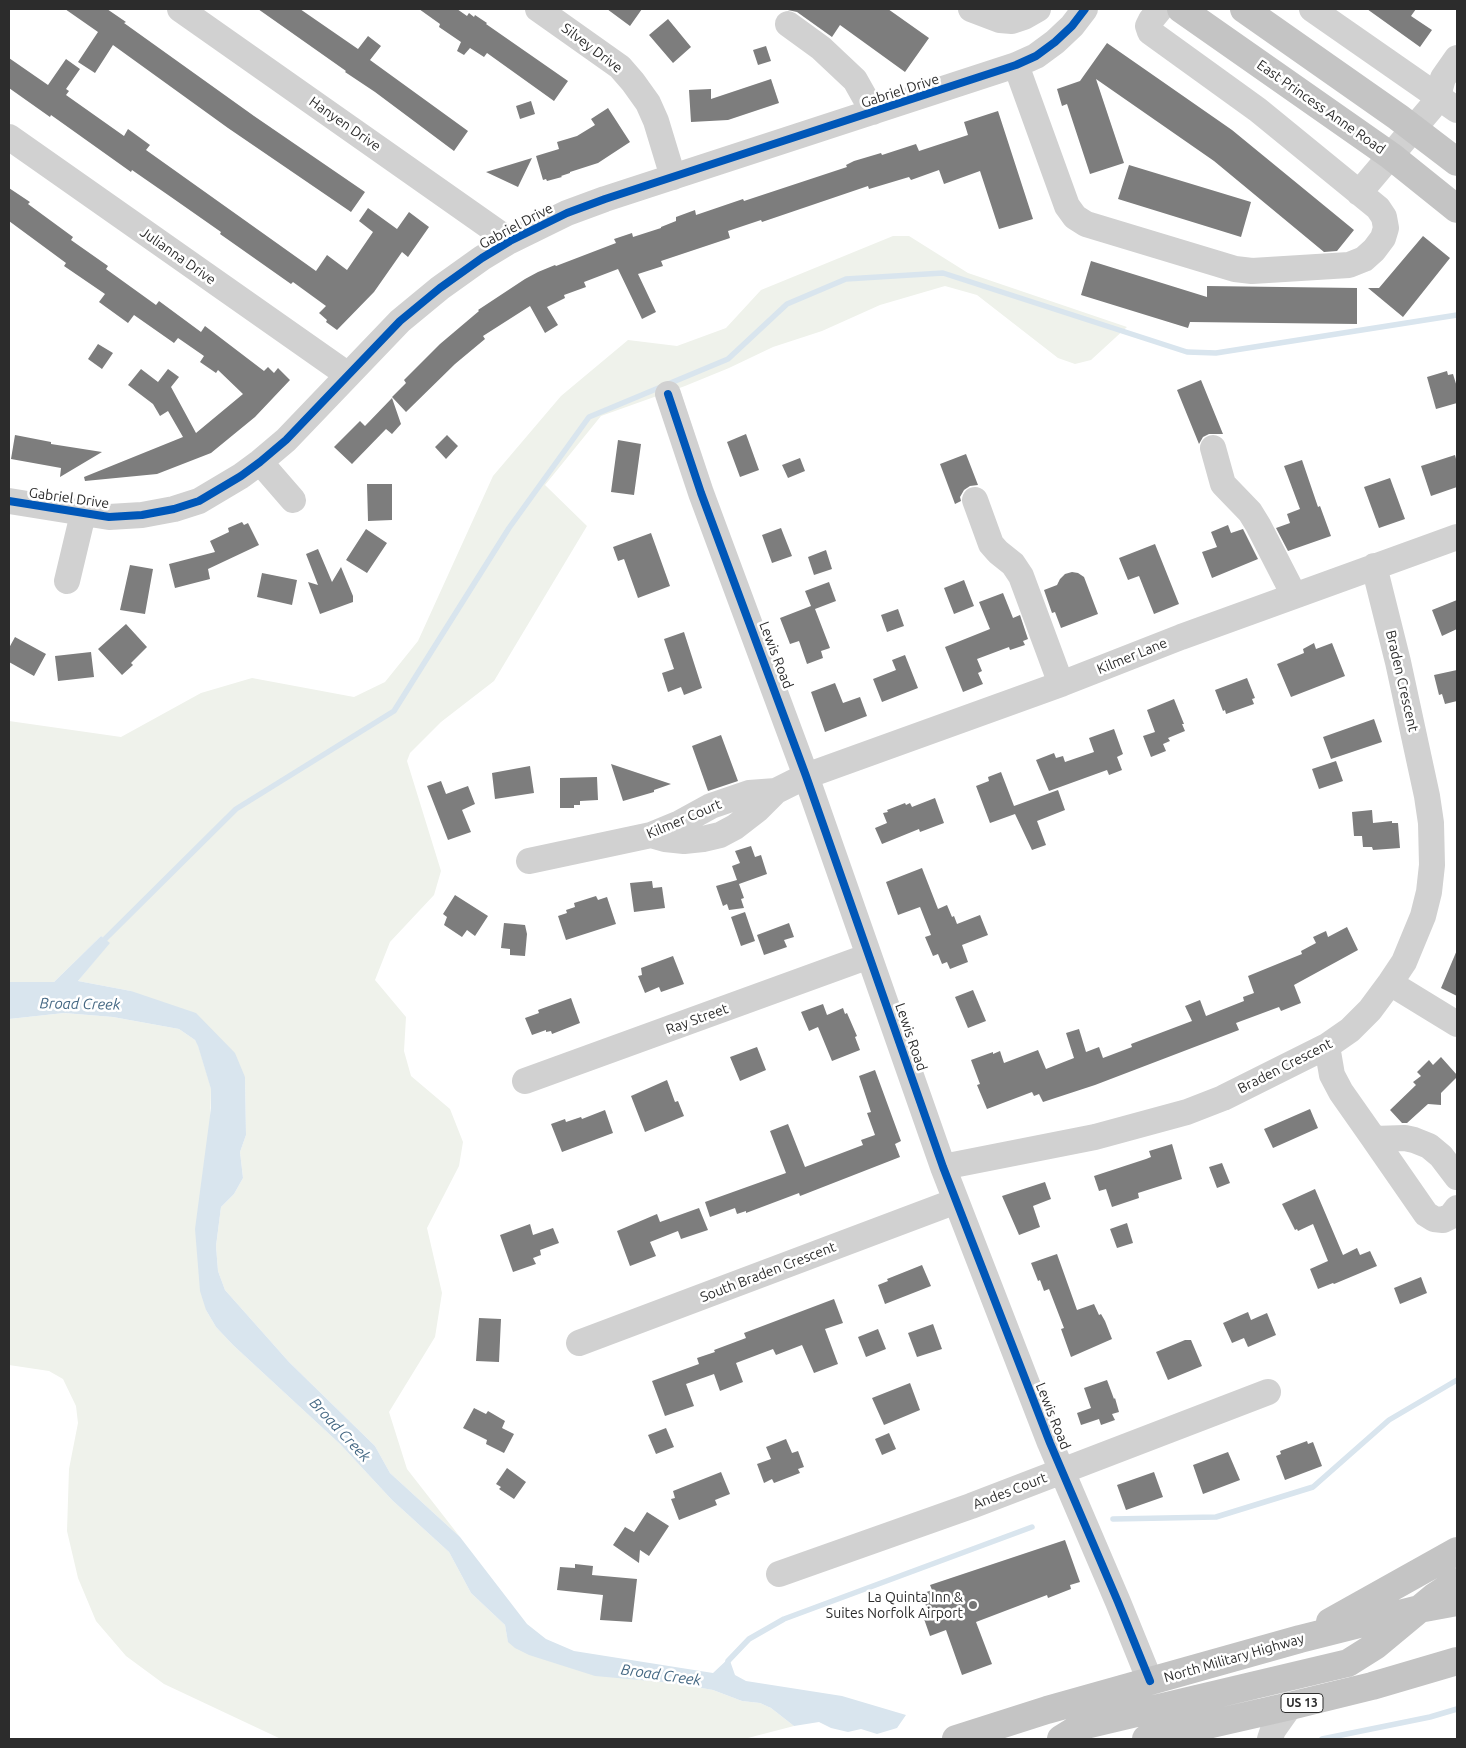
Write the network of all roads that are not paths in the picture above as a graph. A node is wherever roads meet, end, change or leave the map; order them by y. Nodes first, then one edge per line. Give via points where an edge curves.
1 (180, 9) edge
2 (538, 9) edge
3 (971, 9) edge
4 (1038, 9) edge
5 (1085, 9) edge
6 (1160, 9) edge
7 (1181, 9) edge
8 (1244, 9) edge
9 (1312, 9) edge
10 (788, 24) dead end
11 (1457, 58) edge
12 (1016, 65) junction
13 (1447, 103) edge
14 (873, 112) junction
15 (1414, 129) junction
16 (9, 137) edge
17 (1391, 156) junction
18 (1457, 162) edge
19 (673, 177) junction
20 (1360, 193) junction
21 (1457, 209) edge
22 (510, 241) junction
23 (348, 375) junction
24 (668, 394) dead end
25 (1212, 448) dead end
26 (260, 462) junction
27 (293, 500) dead end
28 (975, 500) dead end
29 (9, 501) edge
30 (83, 514) junction
31 (1457, 537) edge
32 (1374, 566) junction
33 (67, 581) dead end
34 (1294, 595) junction
35 (1062, 684) junction
36 (806, 776) junction
37 (529, 861) dead end
38 (869, 956) junction
39 (1390, 983) junction
40 (1457, 1024) edge
41 (1327, 1046) junction
42 (525, 1081) dead end
43 (1374, 1139) junction
44 (943, 1167) junction
45 (1457, 1177) edge
46 (956, 1201) junction
47 (1457, 1208) edge
48 (579, 1343) dead end
49 (1268, 1392) dead end
50 (1062, 1472) junction
51 (1457, 1551) edge
52 (779, 1574) dead end
53 (1457, 1582) edge
54 (1457, 1602) edge
55 (1419, 1610) junction
56 (1300, 1639) junction
57 (1457, 1661) edge
58 (1150, 1681) junction
59 (1290, 1706) junction
60 (956, 1739) edge
61 (1061, 1739) edge
62 (1146, 1739) edge
63 (1270, 1739) edge

1 - 22 street, Hanyen Drive
2 - 19 street, Silvey Drive via 620,67 634,82 656,121
3 - 4 street via 1012,21
5 - 12 street, Gabriel Drive via 1055,42
6 - 20 street via 1150,20 1150,32 1258,110
7 - 17 main road, East Princess Anne Road
8 - 15 main road
9 - 13 street
10 - 14 street via 822,48 855,80
11 - 13 street via 1443,78
12 - 14 street, Gabriel Drive
12 - 20 street via 1067,206 1086,224 1235,269 1348,265 1364,259 1374,250 1386,228 1378,208
13 - 15 street via 1431,108
14 - 19 street, Gabriel Drive
15 - 17 street
15 - 18 main road
16 - 23 street, Julianna Drive
17 - 20 street
17 - 21 main road, East Princess Anne Road
19 - 22 street, Gabriel Drive via 575,210
22 - 23 street, Gabriel Drive via 440,288 400,321
23 - 26 street, Gabriel Drive via 286,440
24 - 36 street, Lewis Road via 701,493
25 - 34 street via 1223,484 1250,512
26 - 27 street
26 - 30 street, Gabriel Drive via 199,501 174,509 110,517
28 - 35 street via 991,544 1021,576
29 - 30 street, Gabriel Drive
30 - 33 street
31 - 32 street, Kilmer Lane
32 - 34 street, Kilmer Lane
32 - 39 street, Braden Crescent via 1398,662 1431,823 1432,865 1423,916 1404,962
34 - 35 street, Kilmer Lane
35 - 36 street, Kilmer Lane
36 - 37 street, Kilmer Court via 776,791 749,793 718,804 651,835
36 - 38 street, Lewis Road
38 - 42 street, Ray Street
38 - 44 street, Lewis Road
39 - 40 street
39 - 41 street, Braden Crescent via 1350,1030
41 - 43 street via 1332,1075
41 - 44 street, Braden Crescent via 1223,1098 1187,1112 1095,1137
43 - 45 street via 1405,1138 1429,1146
43 - 47 street via 1426,1214 1442,1220
44 - 46 street, Lewis Road
46 - 48 street, South Braden Crescent
46 - 50 street, Lewis Road
49 - 50 street, Andes Court
50 - 52 street, Andes Court
50 - 58 street, Lewis Road
51 - 56 main road
53 - 55 main road
54 - 55 main road, North Military Highway
55 - 56 main road, North Military Highway
55 - 61 main road via 1374,1646 1341,1665 1082,1726
56 - 58 main road, North Military Highway
57 - 59 main road, US 13
58 - 60 main road, North Military Highway
59 - 62 main road, US 13
59 - 63 street

